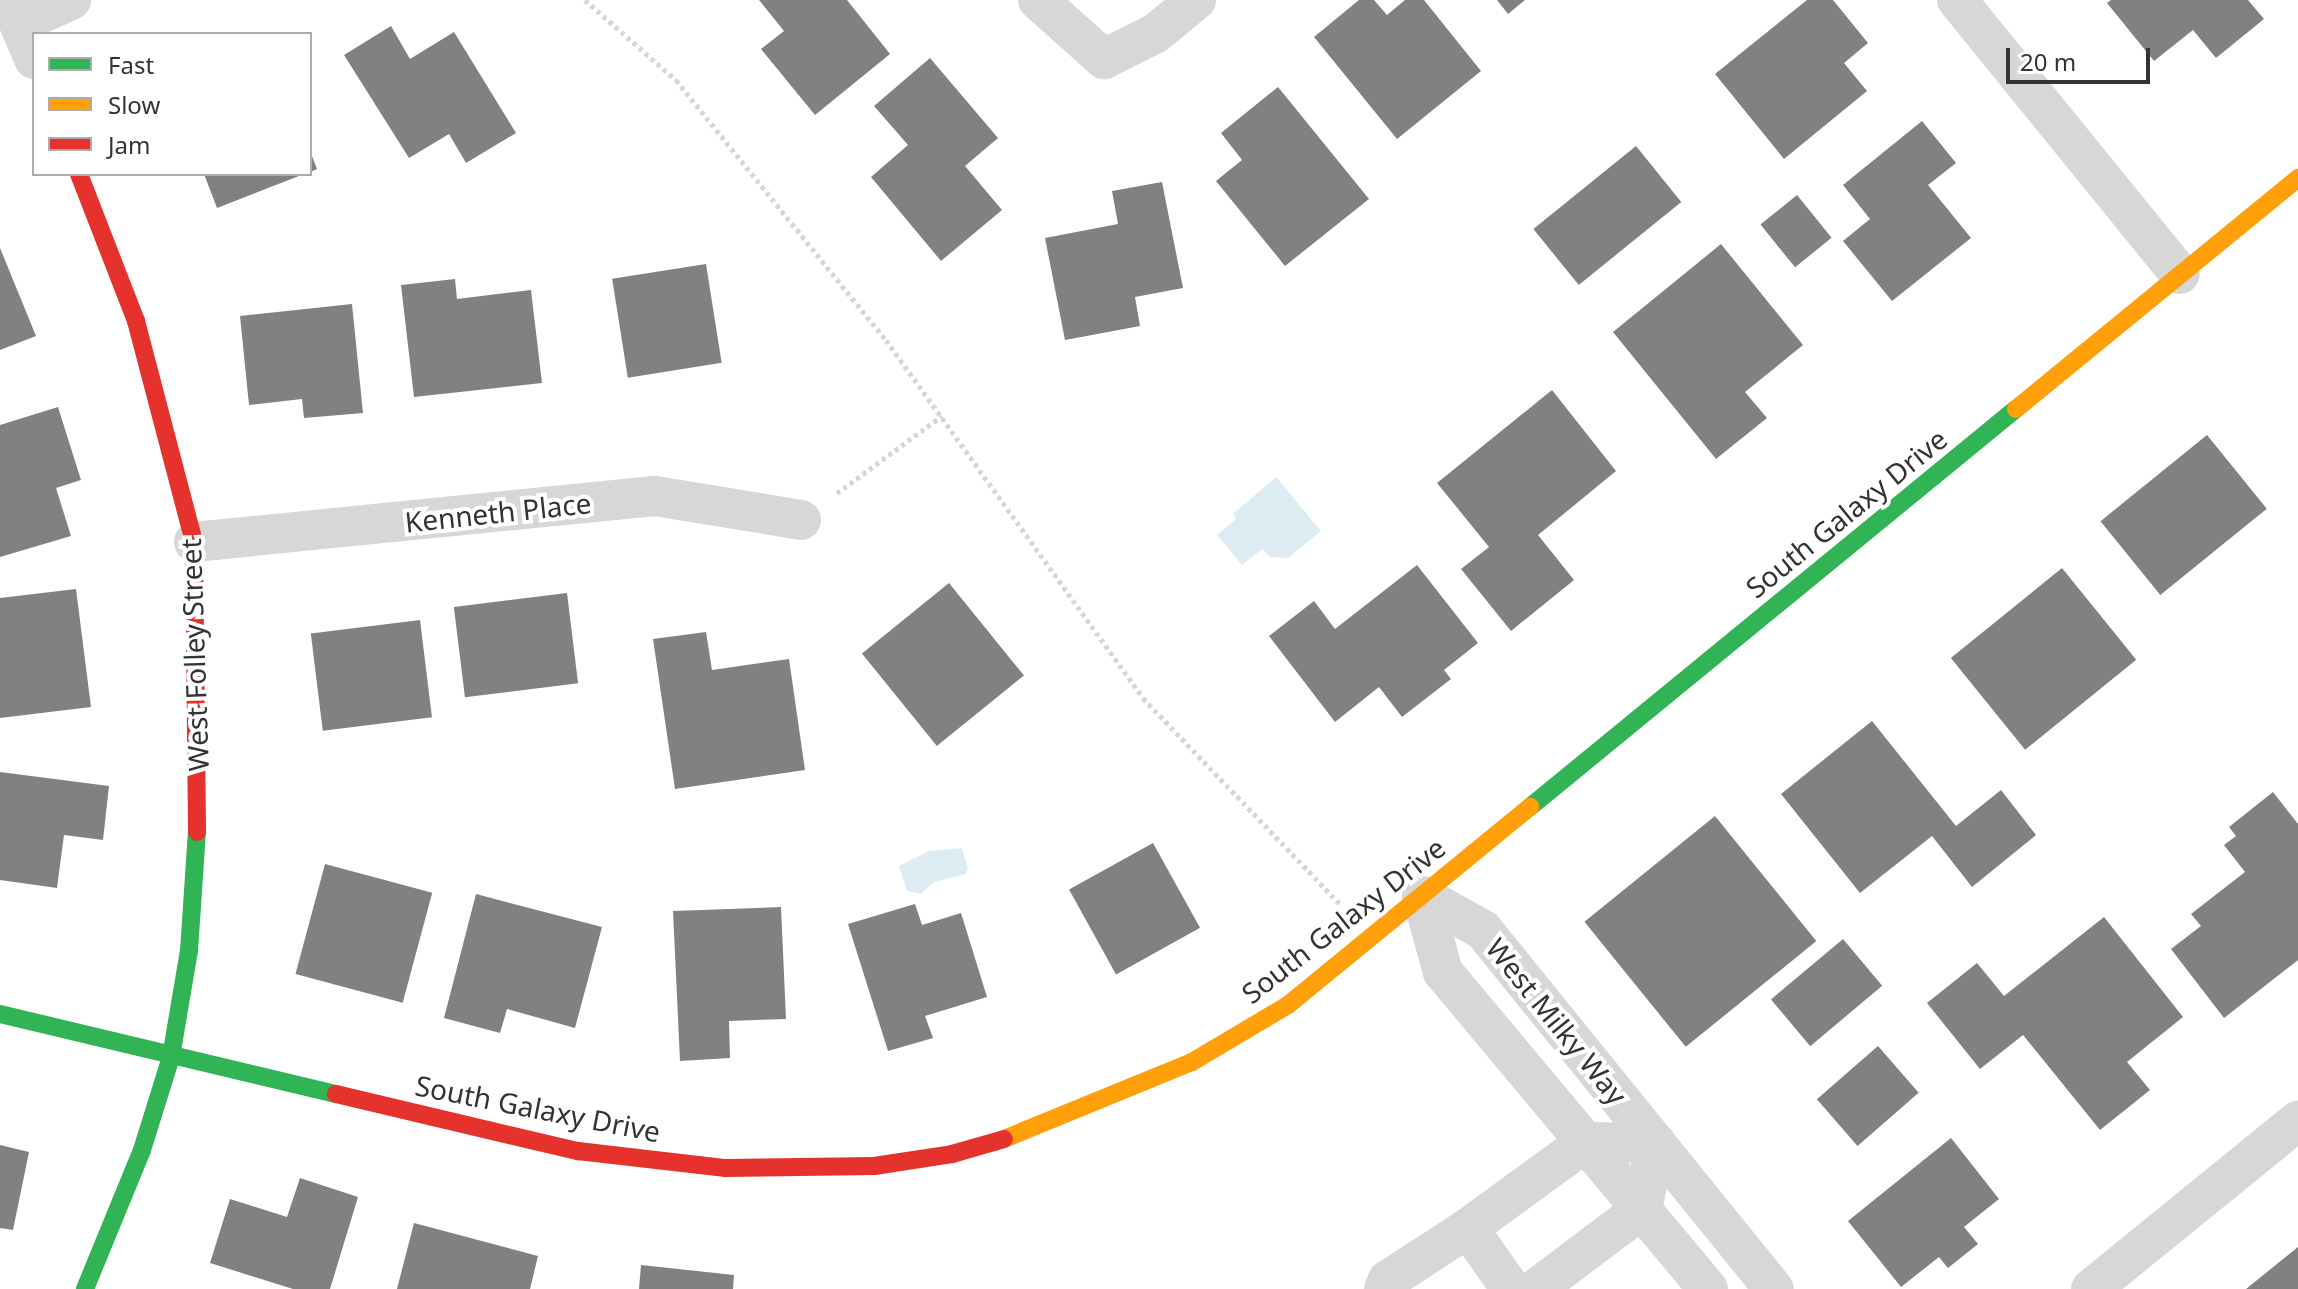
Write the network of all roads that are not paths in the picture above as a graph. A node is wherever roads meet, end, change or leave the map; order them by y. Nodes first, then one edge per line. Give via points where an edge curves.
1 (71, 0) edge
2 (1038, 0) edge
3 (1196, 0) edge
4 (1957, 0) edge
5 (21, 27) edge
6 (80, 176) edge
7 (2298, 178) edge
8 (2180, 274) junction
9 (801, 520) road end
10 (194, 542) junction
11 (1422, 896) junction
12 (0, 1014) edge
13 (171, 1057) junction
14 (2298, 1121) edge
15 (1586, 1142) junction
16 (1656, 1143) junction
17 (1642, 1209) junction
18 (1468, 1228) junction
19 (85, 1289) edge
20 (1384, 1289) edge
21 (1511, 1289) edge
22 (1536, 1289) edge
23 (1708, 1289) edge
24 (1774, 1289) edge
25 (2091, 1289) edge

1 - 5 street
2 - 3 street via 1104,59 1156,33
4 - 8 street
6 - 10 street, West Folley Street via 136,321
7 - 8 street, South Galaxy Drive
8 - 11 street, South Galaxy Drive
9 - 10 street, Kenneth Place via 655,496
10 - 13 street, West Folley Street via 199,809 189,951
11 - 13 street, South Galaxy Drive via 1288,1005 1192,1062 1021,1134 952,1154 874,1166 726,1168 578,1151
11 - 15 street, West Milky Way via 1443,972
11 - 16 street, West Milky Way via 1483,930
12 - 13 street, South Galaxy Drive
13 - 19 street, West Folley Street via 142,1150
14 - 25 street
15 - 16 street
15 - 17 street, West Milky Way
15 - 18 street
16 - 17 street
16 - 24 street, West Milky Way
17 - 22 street
17 - 23 street, West Milky Way
18 - 20 street via 1388,1280
18 - 21 street

